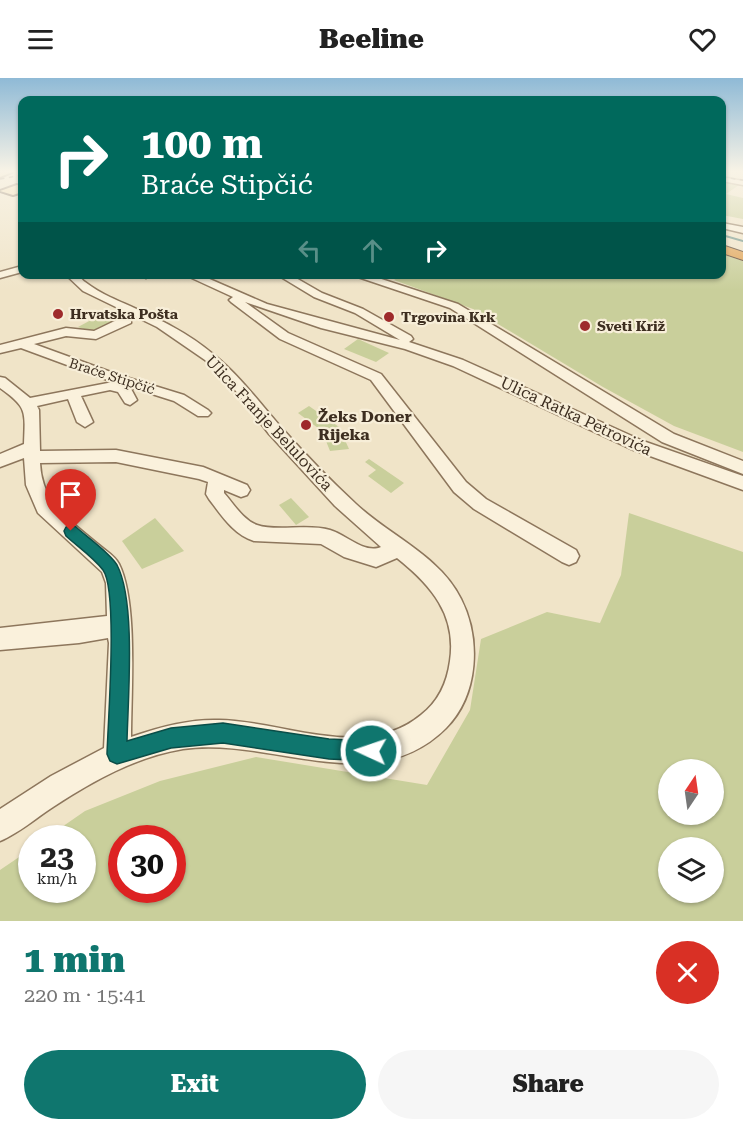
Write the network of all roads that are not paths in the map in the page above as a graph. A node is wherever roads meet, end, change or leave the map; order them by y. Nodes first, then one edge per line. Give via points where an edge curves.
1 (726, 227) edge
2 (743, 230) edge
3 (726, 248) edge
4 (743, 254) edge
5 (18, 270) edge
6 (0, 275) edge
7 (76, 279) edge
8 (204, 279) edge
9 (289, 279) edge
10 (370, 279) edge
11 (234, 295) junction
12 (127, 320) dead end
13 (20, 343) junction
14 (409, 346) junction
15 (0, 349) edge
16 (0, 381) edge
17 (72, 394) junction
18 (130, 400) dead end
19 (28, 403) junction
20 (202, 413) dead end
21 (85, 422) dead end
22 (33, 452) junction
23 (0, 460) edge
24 (743, 468) edge
25 (217, 479) junction
26 (743, 483) edge
27 (241, 490) dead end
28 (397, 549) junction
29 (569, 556) dead end
30 (119, 625) junction
31 (0, 639) edge
32 (117, 754) junction
33 (0, 826) edge

1 - 2 street
3 - 4 highway
5 - 6 street
7 - 28 street, Ulica Franje Belulovića via 97,295 149,318 203,352 319,478
8 - 11 street, Ulica Ratka Petrovića
9 - 14 street, Ulica Ratka Petrovića via 318,296 359,310 407,339
10 - 24 street via 454,306 668,438
11 - 14 street, Ulica Ratka Petrovića via 309,320
11 - 29 street, Ulica Ratka Petrovića via 238,304 284,336 376,377 460,487 480,504
12 - 13 street, Braće Stipčić via 96,335 66,332
13 - 15 street, Braće Stipčić
13 - 20 street, Braće Stipčić via 179,398
14 - 26 street, Ulica Ratka Petrovića via 488,375 636,445
16 - 19 street
17 - 18 street, Braće Stipčić via 118,387 126,390
17 - 19 street, Braće Stipčić
17 - 21 street, Braće Stipčić
19 - 22 street via 34,419
22 - 23 street
22 - 25 street via 106,455 181,467
22 - 30 street via 35,485 44,508 110,567 116,583
25 - 27 street
25 - 28 street via 215,494 247,530 266,535 329,538 376,558
28 - 32 street, Ulica Franje Belulovića via 443,588 462,631 461,671 454,693 428,730 395,747 371,751 329,749 223,733 171,738
30 - 31 street
30 - 32 street
32 - 33 street, Ulica Franje Belulovića

